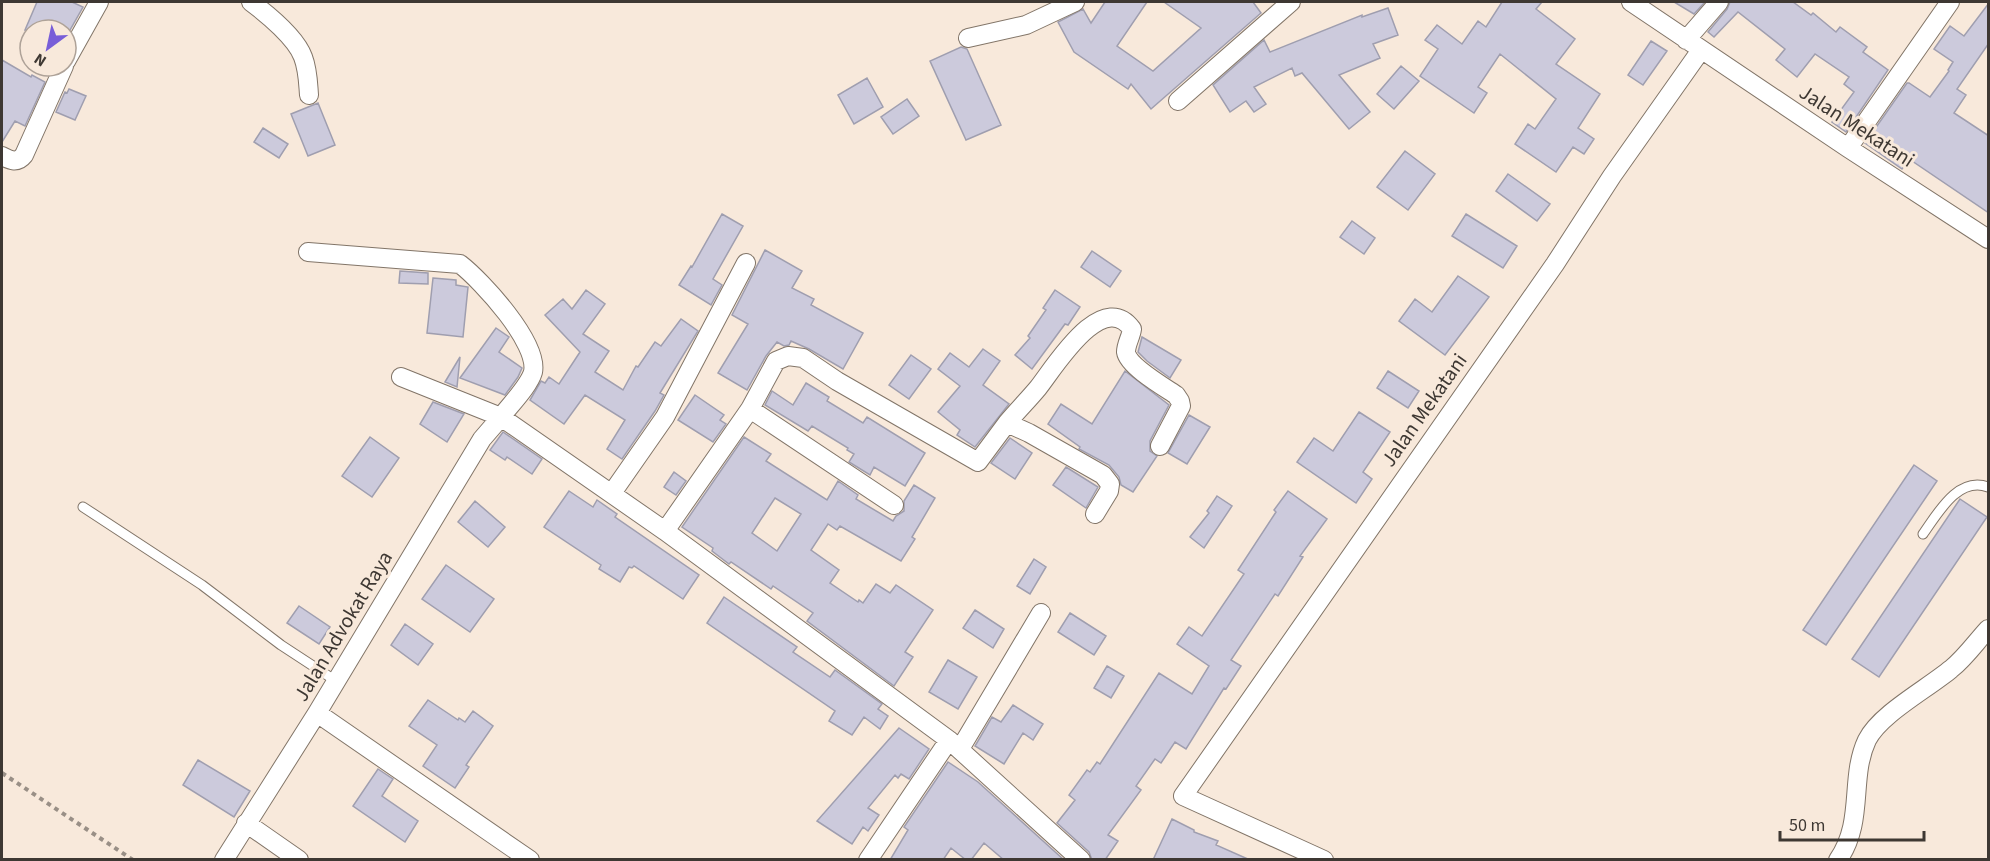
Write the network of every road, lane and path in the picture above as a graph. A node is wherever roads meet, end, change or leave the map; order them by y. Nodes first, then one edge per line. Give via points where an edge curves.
1 (99, 2) edge
2 (251, 2) edge
3 (1075, 2) edge
4 (1290, 2) edge
5 (1631, 2) edge
6 (1719, 2) edge
7 (1950, 2) edge
8 (968, 39) dead end
9 (78, 40) edge
10 (1694, 45) junction
11 (59, 78) edge
12 (309, 95) dead end
13 (1178, 101) dead end
14 (1848, 148) junction
15 (2, 156) edge
16 (1989, 239) edge
17 (308, 252) dead end
18 (746, 263) dead end
19 (401, 376) dead end
20 (750, 409) junction
21 (501, 417) junction
22 (1006, 423) junction
23 (1160, 446) dead end
24 (1989, 487) edge
25 (612, 493) junction
26 (894, 505) dead end
27 (83, 507) dead end
28 (1095, 514) dead end
29 (665, 531) junction
30 (1923, 534) dead end
31 (1041, 613) dead end
32 (1989, 629) edge
33 (336, 681) junction
34 (316, 713) junction
35 (954, 744) junction
36 (2, 773) edge
37 (246, 823) junction
38 (132, 860) edge
39 (224, 860) edge
40 (299, 860) edge
41 (530, 860) edge
42 (868, 860) edge
43 (1081, 860) edge
44 (1324, 860) edge
45 (1838, 860) edge

1 - 9 street
2 - 12 street via 276,20 303,55
3 - 8 street via 1026,25
4 - 13 street
5 - 10 street, Jalan Mekatani
6 - 10 street
7 - 14 street
10 - 14 street, Jalan Mekatani
10 - 44 street, Jalan Mekatani via 1555,264 1184,796
11 - 15 street via 24,155 15,161
14 - 16 street, Jalan Mekatani
17 - 21 street, Jalan Advokat Raya via 460,264 475,275 509,316 534,365 531,376
18 - 25 street via 665,417
19 - 21 street
20 - 22 street via 776,361 795,356 978,462
20 - 26 street
20 - 29 street
21 - 25 street
21 - 33 street, Jalan Advokat Raya via 482,439
22 - 23 street via 1087,328 1111,318 1122,320 1132,329 1128,358 1180,401
22 - 28 street via 1103,475 1110,484 1109,491
24 - 30 lane via 1979,484 1962,489 1946,501
25 - 29 street
27 - 33 lane via 202,585
29 - 35 street
31 - 35 street
32 - 45 street via 1953,668 1877,725 1867,741 1854,822
33 - 34 street, Jalan Advokat Raya
34 - 37 street, Jalan Advokat Raya
34 - 41 street
35 - 42 street
35 - 43 street
36 - 38 path
37 - 39 street, Jalan Advokat Raya
37 - 40 street

